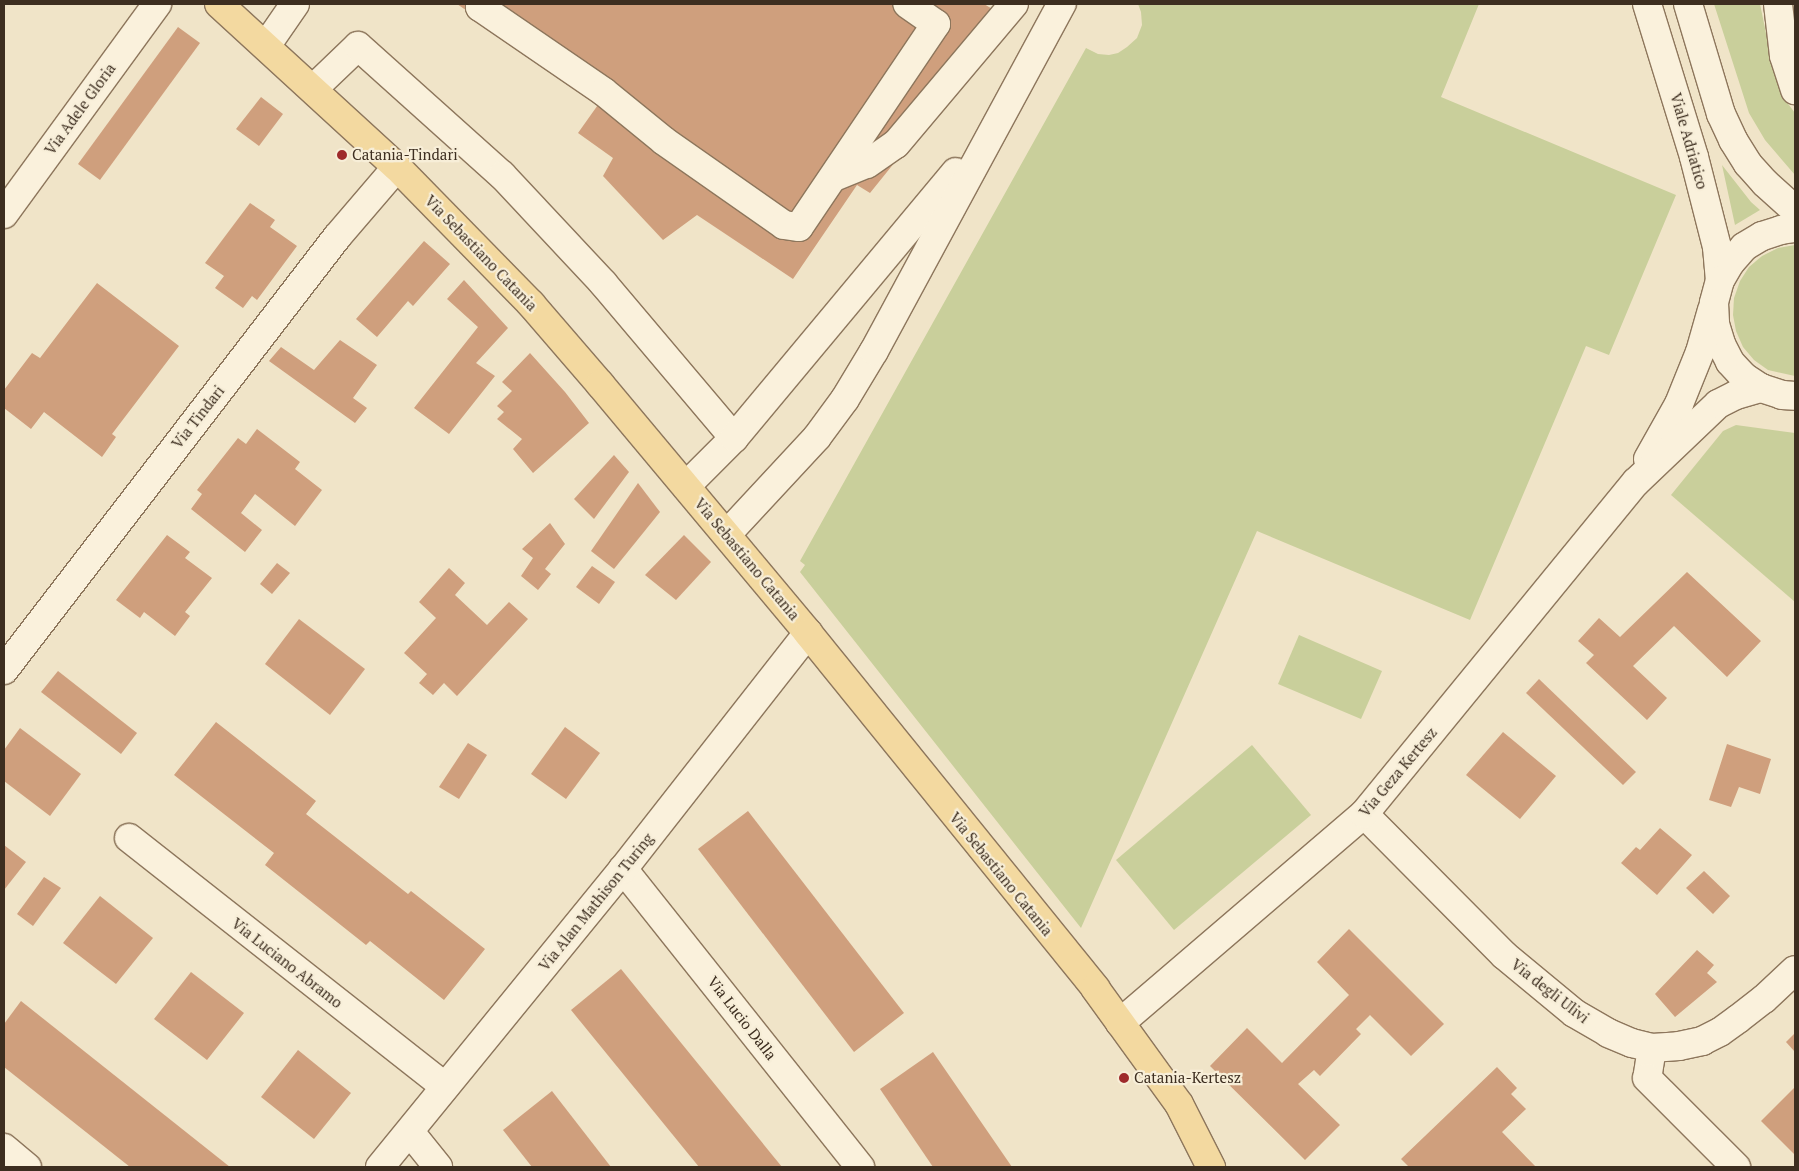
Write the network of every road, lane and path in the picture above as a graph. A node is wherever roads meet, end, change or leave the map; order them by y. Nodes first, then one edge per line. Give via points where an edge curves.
1 (157, 4) edge
2 (219, 4) edge
3 (295, 4) edge
4 (480, 4) edge
5 (907, 4) edge
6 (1014, 4) edge
7 (1062, 4) edge
8 (1647, 4) edge
9 (1688, 4) edge
10 (1778, 4) edge
11 (266, 46) junction
12 (313, 89) junction
13 (1795, 90) edge
14 (994, 127) junction
15 (397, 167) junction
16 (834, 177) junction
17 (1795, 210) edge
18 (4, 214) edge
19 (1795, 228) edge
20 (1717, 292) junction
21 (1761, 388) junction
22 (1795, 396) edge
23 (734, 438) junction
24 (1636, 482) junction
25 (686, 486) junction
26 (726, 534) junction
27 (808, 633) junction
28 (4, 670) edge
29 (1364, 814) junction
30 (129, 838) dead end
31 (624, 869) junction
32 (1795, 970) edge
33 (1120, 1023) junction
34 (1652, 1048) junction
35 (445, 1087) junction
36 (410, 1132) junction
37 (4, 1148) edge
38 (27, 1167) edge
39 (380, 1167) edge
40 (438, 1167) edge
41 (860, 1167) edge
42 (1211, 1167) edge
43 (1736, 1167) edge

1 - 18 street, Via Adele Gloria
2 - 11 main road, Via Sebastiano Catania
3 - 11 street
4 - 16 street via 480,8 604,92 664,141 784,225 799,228
5 - 16 street via 936,24
6 - 16 street via 896,144 867,164
7 - 14 street
8 - 20 street, Viale Adriatico via 1694,156 1717,247
9 - 17 street via 1733,140 1764,183
10 - 13 street via 1784,56
11 - 12 main road, Via Sebastiano Catania
12 - 15 main road, Via Sebastiano Catania
12 - 23 street via 358,46 502,176 603,283
14 - 23 street
14 - 26 street via 845,399 817,437
15 - 25 main road, Via Sebastiano Catania via 531,304
15 - 28 street, Via Tindari via 337,237
19 - 20 street via 1762,236 1744,248 1730,263
20 - 21 street, Viale Adriatico via 1715,324 1720,344 1730,362
20 - 24 street via 1700,352 1679,404
21 - 22 street
21 - 24 street via 1718,404
23 - 25 street
24 - 29 street, Via Geza Kertesz
25 - 26 main road, Via Sebastiano Catania
26 - 27 main road, Via Sebastiano Catania
27 - 31 street, Via Alan Mathison Turing
27 - 33 main road, Via Sebastiano Catania
29 - 33 street, Via Geza Kertesz
29 - 34 street, Via degli Ulivi via 1504,955 1541,987 1574,1013 1608,1033
30 - 35 street, Via Luciano Abramo
31 - 35 street, Via Alan Mathison Turing
31 - 41 street, Via Lucio Dalla
32 - 34 street, Via degli Ulivi via 1764,999 1720,1032 1694,1042
33 - 42 main road, Via Sebastiano Catania via 1179,1104
34 - 43 street via 1648,1078
35 - 36 street, Via Alan Mathison Turing
36 - 39 street, Via Alan Mathison Turing
36 - 40 street
37 - 38 street

